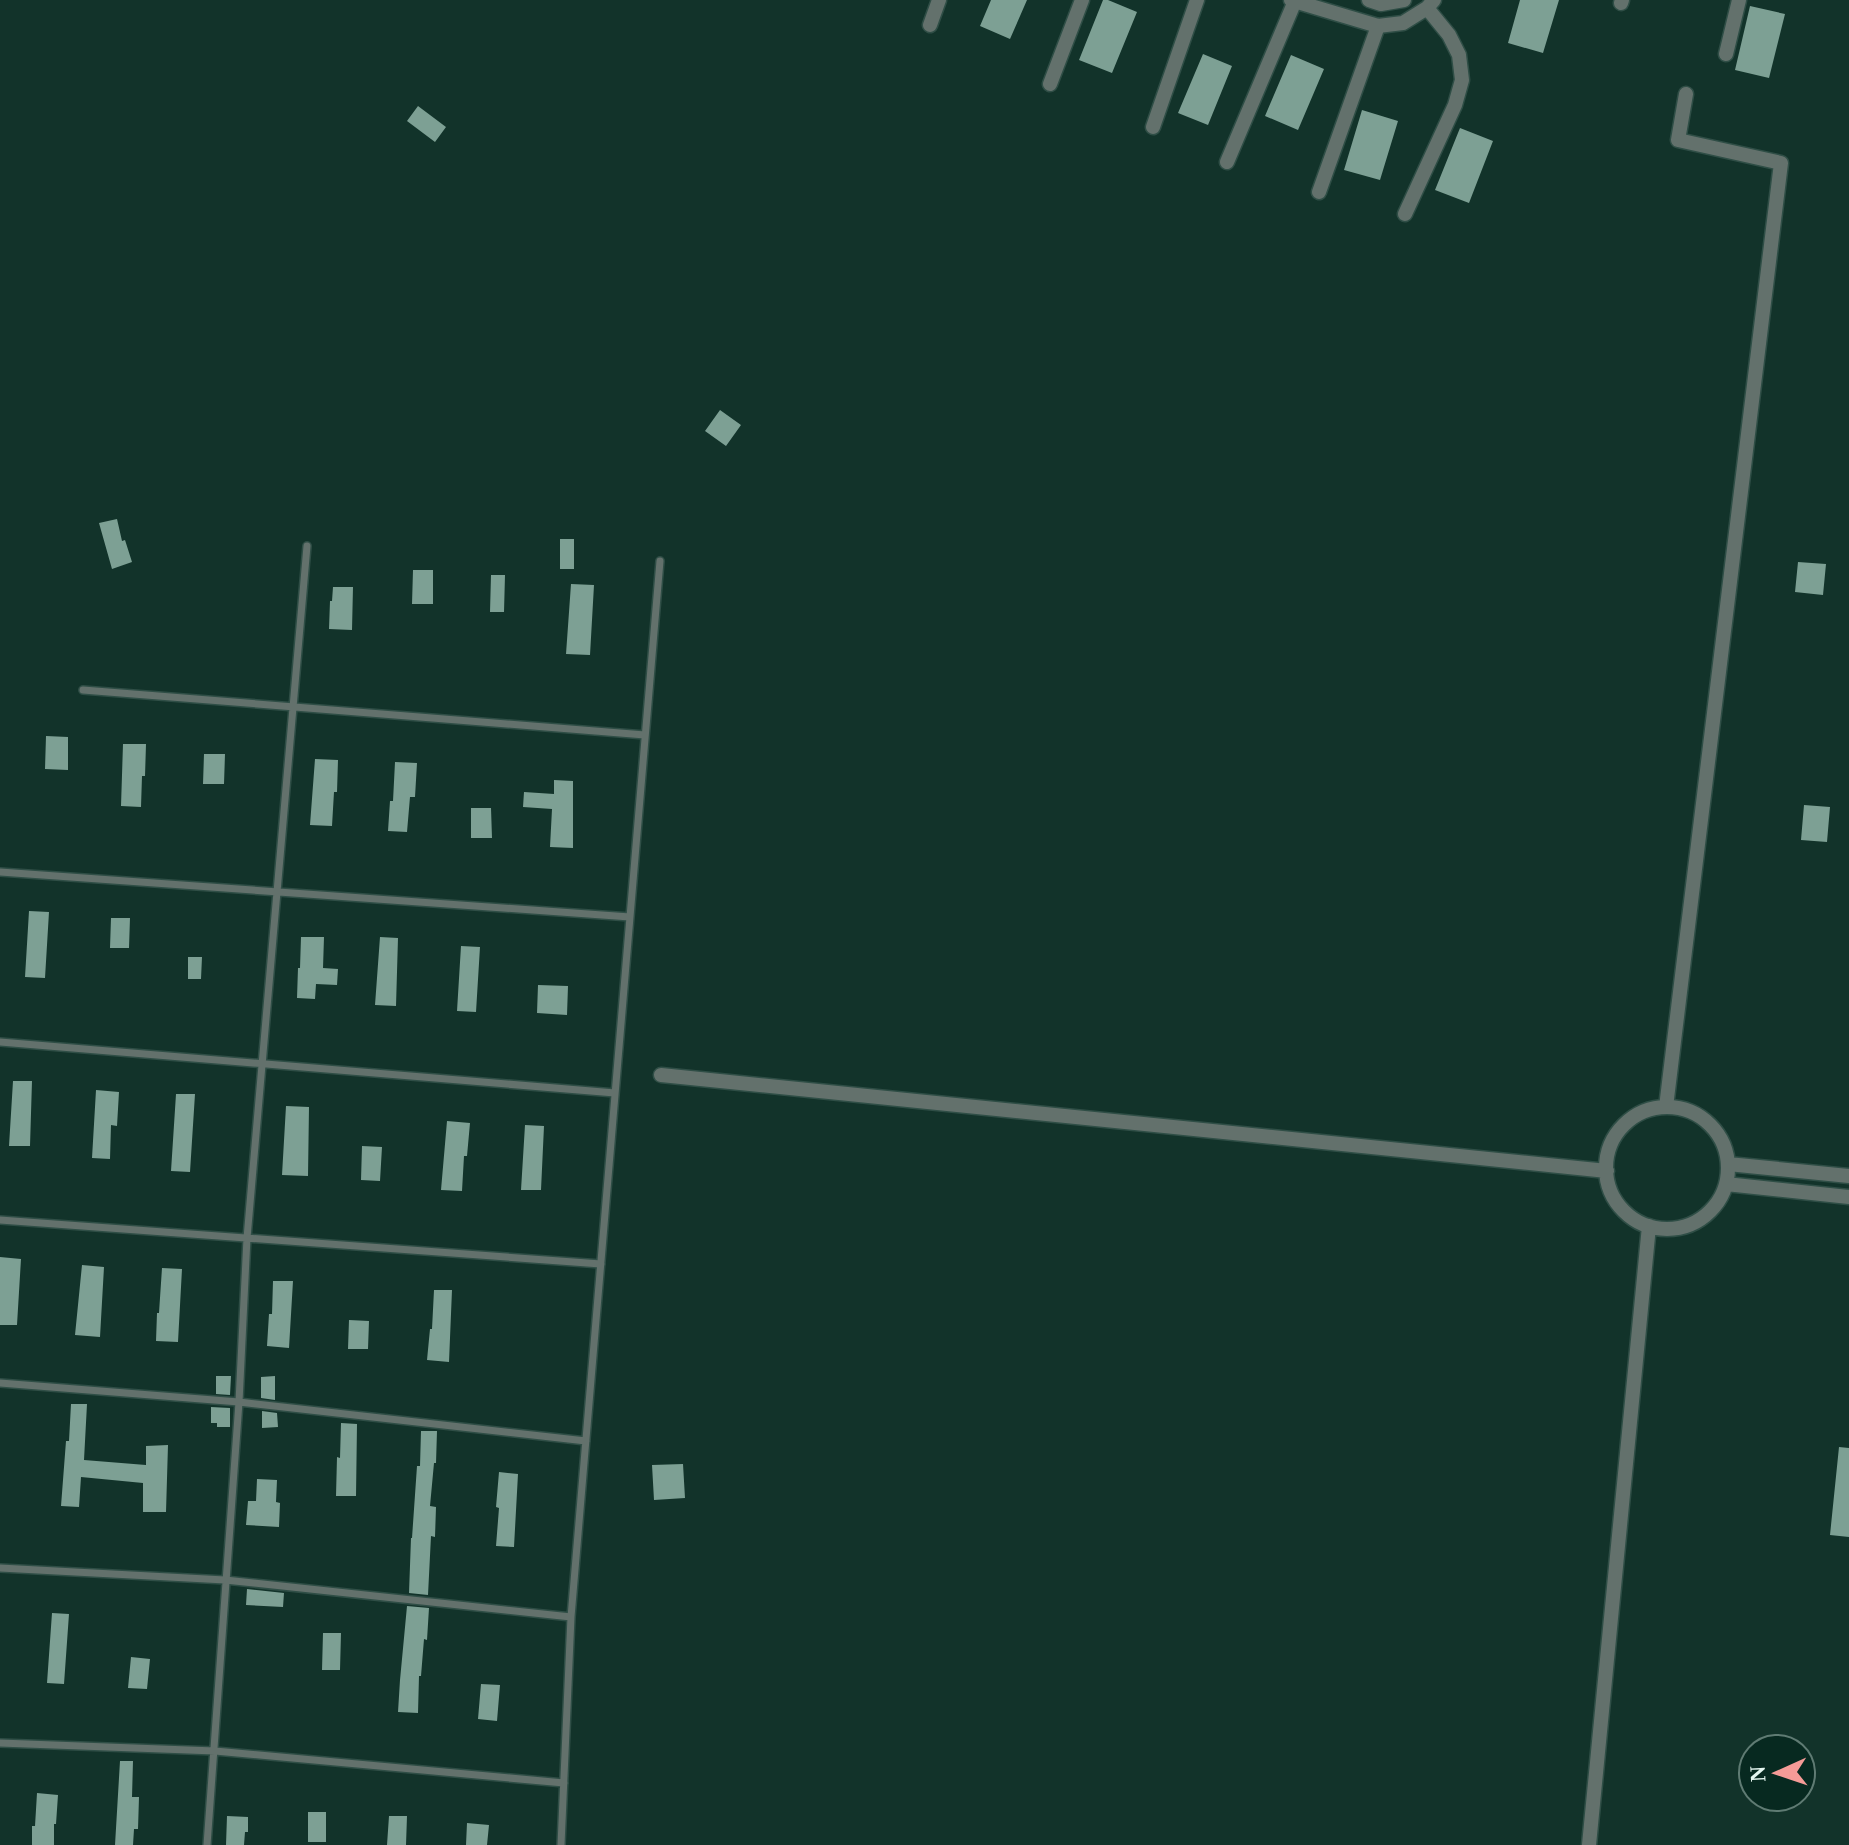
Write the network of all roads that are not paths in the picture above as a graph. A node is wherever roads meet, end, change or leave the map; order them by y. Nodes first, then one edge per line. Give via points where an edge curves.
1 (939, 0) edge
2 (1082, 0) edge
3 (1197, 0) edge
4 (1369, 0) edge
5 (1404, 0) edge
6 (1739, 0) edge
7 (1293, 1) edge
8 (1430, 4) edge
9 (930, 25) dead end
10 (1378, 26) junction
11 (1726, 54) dead end
12 (1050, 84) dead end
13 (1686, 94) dead end
14 (1153, 127) dead end
15 (1227, 162) dead end
16 (1319, 192) dead end
17 (1405, 214) dead end
18 (307, 546) dead end
19 (660, 561) dead end
20 (83, 690) dead end
21 (293, 707) junction
22 (645, 735) junction
23 (0, 872) edge
24 (277, 892) junction
25 (630, 917) junction
26 (0, 1042) edge
27 (262, 1063) junction
28 (661, 1075) dead end
29 (615, 1093) junction
30 (1666, 1107) junction
31 (1728, 1164) junction
32 (1607, 1171) junction
33 (1814, 1173) junction
34 (1849, 1176) edge
35 (1726, 1184) junction
36 (1812, 1193) junction
37 (1849, 1197) edge
38 (0, 1220) edge
39 (1649, 1226) junction
40 (247, 1238) junction
41 (601, 1264) junction
42 (0, 1383) edge
43 (239, 1402) junction
44 (586, 1441) junction
45 (0, 1568) edge
46 (225, 1580) junction
47 (571, 1617) junction
48 (0, 1743) edge
49 (215, 1751) junction
50 (564, 1783) junction
51 (207, 1845) edge
52 (561, 1845) edge
53 (1589, 1845) edge

1 - 9 street
2 - 12 street
3 - 14 street
4 - 5 street
6 - 11 street
7 - 10 street
7 - 15 street
8 - 10 street via 1403,23
8 - 17 street via 1459,55 1462,80
10 - 16 street
13 - 30 street via 1678,140 1781,163
18 - 21 lane
19 - 22 lane
20 - 21 lane
21 - 22 lane
21 - 24 lane
22 - 25 lane
23 - 24 lane
24 - 25 lane
24 - 27 lane
25 - 29 lane
26 - 27 lane
27 - 29 lane
27 - 40 lane
28 - 32 street
29 - 41 lane
30 - 31 street via 1701,1118 1715,1132
30 - 32 street via 1626,1123 1613,1139
31 - 33 street
31 - 35 street
32 - 39 street via 1613,1196 1624,1212
33 - 34 street
33 - 36 street
35 - 36 street
35 - 39 street via 1698,1220 1679,1228
36 - 37 street
38 - 40 lane
39 - 53 street
40 - 41 lane
40 - 43 lane
41 - 44 lane
42 - 43 lane
43 - 44 lane
43 - 46 lane
44 - 47 lane
45 - 46 lane
46 - 47 lane
46 - 49 lane
47 - 50 lane
48 - 49 lane
49 - 50 lane
49 - 51 lane
50 - 52 lane

